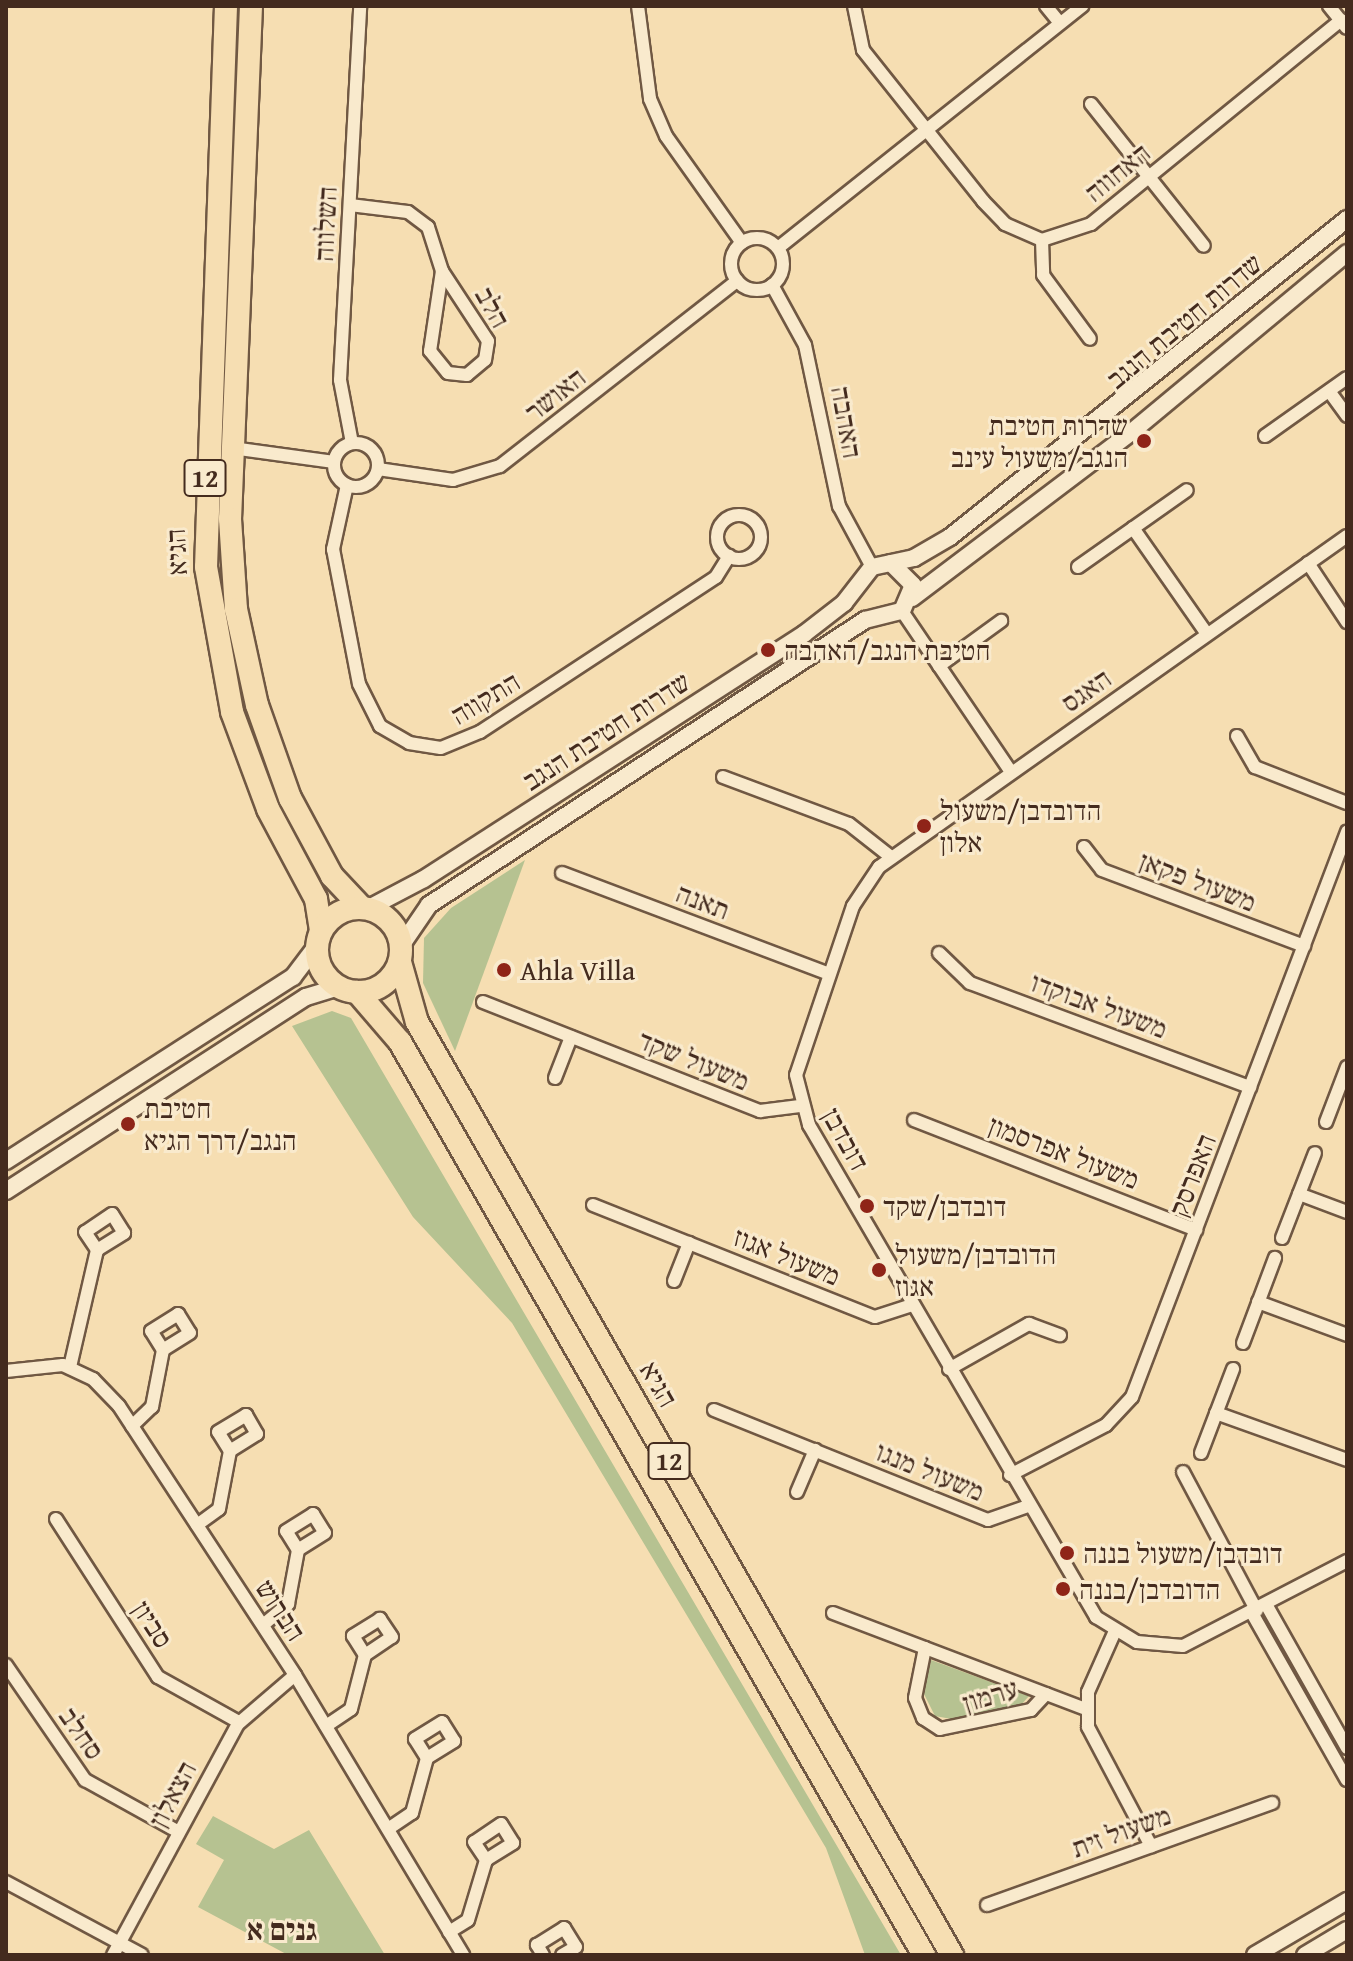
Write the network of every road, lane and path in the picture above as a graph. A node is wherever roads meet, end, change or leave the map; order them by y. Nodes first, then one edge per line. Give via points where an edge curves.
1 (226, 6) edge
2 (251, 6) edge
3 (360, 6) edge
4 (638, 6) edge
5 (854, 6) edge
6 (1046, 6) edge
7 (1082, 6) edge
8 (1329, 6) edge
9 (1060, 23) junction
10 (1344, 24) edge
11 (1091, 104) dead end
12 (926, 130) junction
13 (1149, 177) junction
14 (350, 205) junction
15 (1347, 219) edge
16 (1042, 240) junction
17 (742, 243) junction
18 (1204, 246) dead end
19 (778, 248) junction
20 (1347, 253) edge
21 (442, 271) junction
22 (737, 281) junction
23 (772, 285) junction
24 (1090, 339) dead end
25 (1347, 378) edge
26 (1329, 391) junction
27 (1347, 416) edge
28 (1265, 436) dead end
29 (352, 443) junction
30 (232, 448) junction
31 (334, 462) junction
32 (378, 469) junction
33 (347, 485) junction
34 (1187, 490) dead end
35 (1133, 528) junction
36 (1347, 536) edge
37 (729, 556) dead end
38 (891, 563) junction
39 (1308, 563) junction
40 (1078, 567) dead end
41 (866, 574) junction
42 (907, 604) junction
43 (882, 615) junction
44 (1001, 621) dead end
45 (1347, 622) edge
46 (1207, 634) junction
47 (939, 666) junction
48 (1237, 736) dead end
49 (1011, 772) junction
50 (723, 777) dead end
51 (1347, 803) edge
52 (1347, 832) edge
53 (1084, 847) dead end
54 (891, 857) junction
55 (562, 873) dead end
56 (364, 908) junction
57 (319, 938) junction
58 (1304, 946) junction
59 (939, 953) dead end
60 (400, 954) junction
61 (827, 973) junction
62 (348, 990) junction
63 (483, 1002) dead end
64 (571, 1037) junction
65 (1347, 1067) edge
66 (555, 1078) dead end
67 (1344, 1085) edge
68 (1250, 1087) junction
69 (800, 1106) junction
70 (914, 1120) dead end
71 (1326, 1122) dead end
72 (1315, 1153) dead end
73 (6, 1161) edge
74 (6, 1191) edge
75 (1299, 1194) junction
76 (593, 1205) dead end
77 (1347, 1212) edge
78 (1196, 1230) junction
79 (1282, 1238) dead end
80 (689, 1243) junction
81 (97, 1250) dead end
82 (1275, 1258) dead end
83 (674, 1281) dead end
84 (1258, 1302) junction
85 (912, 1305) junction
86 (1060, 1335) dead end
87 (1347, 1335) edge
88 (1243, 1343) dead end
89 (163, 1350) dead end
90 (70, 1367) junction
91 (949, 1369) junction
92 (1233, 1369) dead end
93 (6, 1371) edge
94 (714, 1410) dead end
95 (1216, 1413) junction
96 (132, 1426) junction
97 (815, 1450) junction
98 (230, 1451) dead end
99 (1201, 1453) dead end
100 (1347, 1460) edge
101 (1183, 1472) dead end
102 (1010, 1475) junction
103 (797, 1492) dead end
104 (1028, 1506) junction
105 (56, 1519) dead end
106 (197, 1525) junction
107 (298, 1550) dead end
108 (1347, 1561) edge
109 (1259, 1610) junction
110 (833, 1613) dead end
111 (263, 1625) junction
112 (1115, 1631) junction
113 (925, 1648) junction
114 (365, 1655) dead end
115 (6, 1665) edge
116 (295, 1675) junction
117 (1046, 1694) junction
118 (1086, 1709) junction
119 (239, 1722) junction
120 (326, 1726) junction
121 (1347, 1748) edge
122 (427, 1758) dead end
123 (1347, 1780) edge
124 (1272, 1803) dead end
125 (388, 1829) junction
126 (179, 1832) junction
127 (1151, 1846) junction
128 (486, 1860) dead end
129 (6, 1882) edge
130 (1347, 1901) edge
131 (987, 1905) dead end
132 (1347, 1930) edge
133 (449, 1932) junction
134 (119, 1943) junction
135 (113, 1955) edge
136 (142, 1955) edge
137 (463, 1955) edge
138 (543, 1955) edge
139 (562, 1955) edge
140 (924, 1955) edge
141 (952, 1955) edge
142 (1255, 1955) edge
143 (1305, 1955) edge

1 - 57 highway, הגיא / 12 via 204,518 209,597 249,765 316,899
2 - 30 highway, הגיא / 12
3 - 14 street, השלווה
4 - 17 street via 650,99 666,136
5 - 12 street via 863,50
6 - 9 street
7 - 9 street
8 - 10 street
9 - 12 street
10 - 13 street, האחווה
11 - 13 street
12 - 16 street via 1005,224
12 - 19 street
13 - 16 street, האחווה via 1091,224
13 - 18 street
14 - 21 street, הלב via 419,218 435,238
14 - 29 street, השלווה via 340,380
15 - 38 street, שדרות חטיבת הנגב via 1048,465 932,549
16 - 24 street via 1043,275
17 - 19 street via 759,238
17 - 22 street via 731,262
19 - 23 street via 783,266
20 - 42 street, שדרות חטיבת הנגב via 1080,473
21 - 21 street, הלב via 430,351 448,373 467,375 485,360 488,341
22 - 23 street via 755,290
22 - 32 street, האושר via 500,466 453,480
23 - 41 street, האהבה via 805,345 839,506
25 - 26 street
26 - 27 street
26 - 28 street
29 - 31 street
29 - 32 street via 373,450
30 - 31 street
30 - 56 highway, הגיא / 12 via 232,565 257,705 290,798 332,876
31 - 33 street
32 - 33 street via 371,482
33 - 37 street, התקווה via 333,549 355,669 368,710 409,743 441,748 480,732 716,577
34 - 35 street
35 - 40 street
35 - 46 street
36 - 39 street, האגס
38 - 41 street
38 - 42 street via 908,574
39 - 45 street
39 - 46 street, האגס
41 - 43 street via 863,601
41 - 56 street, שדרות חטיבת הנגב via 804,634 424,879
42 - 43 street
42 - 47 street
43 - 60 street, שדרות חטיבת הנגב via 865,620 429,905
44 - 47 street
46 - 49 street, האגס
47 - 49 street
48 - 51 street via 1255,767
49 - 54 street, דובדבן
50 - 54 street via 849,824
52 - 58 street, האפרסק
53 - 58 street, משעול פקאן via 1102,870
54 - 61 street, דובדבן via 856,898
55 - 61 street, תאנה
56 - 57 highway via 339,913
56 - 60 highway, 12 via 392,923
57 - 62 highway, 12 via 321,970
57 - 73 street via 305,967 280,985
58 - 68 street, האפרסק
59 - 68 street, משעול אבוקדו via 970,983
60 - 62 highway via 386,983
60 - 141 highway, הגיא / 12 via 417,1022
61 - 69 street, דובדבן via 798,1055
62 - 74 street via 293,1006
62 - 140 highway, הגיא / 12 via 395,1033
63 - 64 street, משעול שקד
64 - 66 street
64 - 69 street, משעול שקד via 760,1111
65 - 67 street
67 - 71 street
68 - 78 street, האפרסק
69 - 85 street, דובדבן
70 - 78 street, משעול אפרסמון
72 - 75 street
75 - 77 street
75 - 79 street
76 - 80 street, משעול אגוז
78 - 102 street, האפרסק via 1128,1404 1099,1430
80 - 83 street, משעול אגוז
80 - 85 street, משעול אגוז via 875,1317
81 - 90 street
82 - 84 street
84 - 87 street
84 - 88 street
85 - 91 street, דובדבן
86 - 91 street via 1029,1324
89 - 96 street via 152,1407
90 - 93 street, הברוש via 31,1363
90 - 96 street, הברוש via 107,1391
91 - 102 street, דובדבן
92 - 95 street
94 - 97 street, משעול מנגו
95 - 99 street
95 - 100 street
96 - 106 street, הברוש
97 - 103 street
97 - 104 street, משעול מנגו via 988,1520
98 - 106 street via 219,1509
101 - 109 street
102 - 104 street, דובדבן
104 - 112 street, דובדבן via 1085,1605
105 - 119 street, סביון via 158,1677
106 - 111 street, הברוש
107 - 111 street via 288,1604
108 - 109 street
109 - 112 street, דובדבן via 1183,1646 1152,1646
109 - 121 street
109 - 123 street
110 - 113 street, ערמון
111 - 116 street, הברוש
112 - 118 street
113 - 117 street, ערמון
113 - 117 street, ערמון via 915,1698 923,1718 940,1729 1031,1710
114 - 120 street via 351,1709
115 - 126 street, סחלב via 85,1780
116 - 119 street, הצאלון
116 - 120 street, הברוש
117 - 118 street, ערמון
118 - 127 street via 1091,1740
119 - 126 street, הצאלון
120 - 125 street, הברוש
122 - 125 street via 412,1813
124 - 127 street, משעול זית
125 - 133 street, הברוש
126 - 134 street, הצאלון
127 - 131 street, משעול זית
128 - 133 street via 468,1920
129 - 134 street
130 - 142 street
132 - 143 street
133 - 137 street, הברוש
134 - 135 street, הצאלון
134 - 136 street
138 - 139 street via 537,1945 564,1928 576,1947

